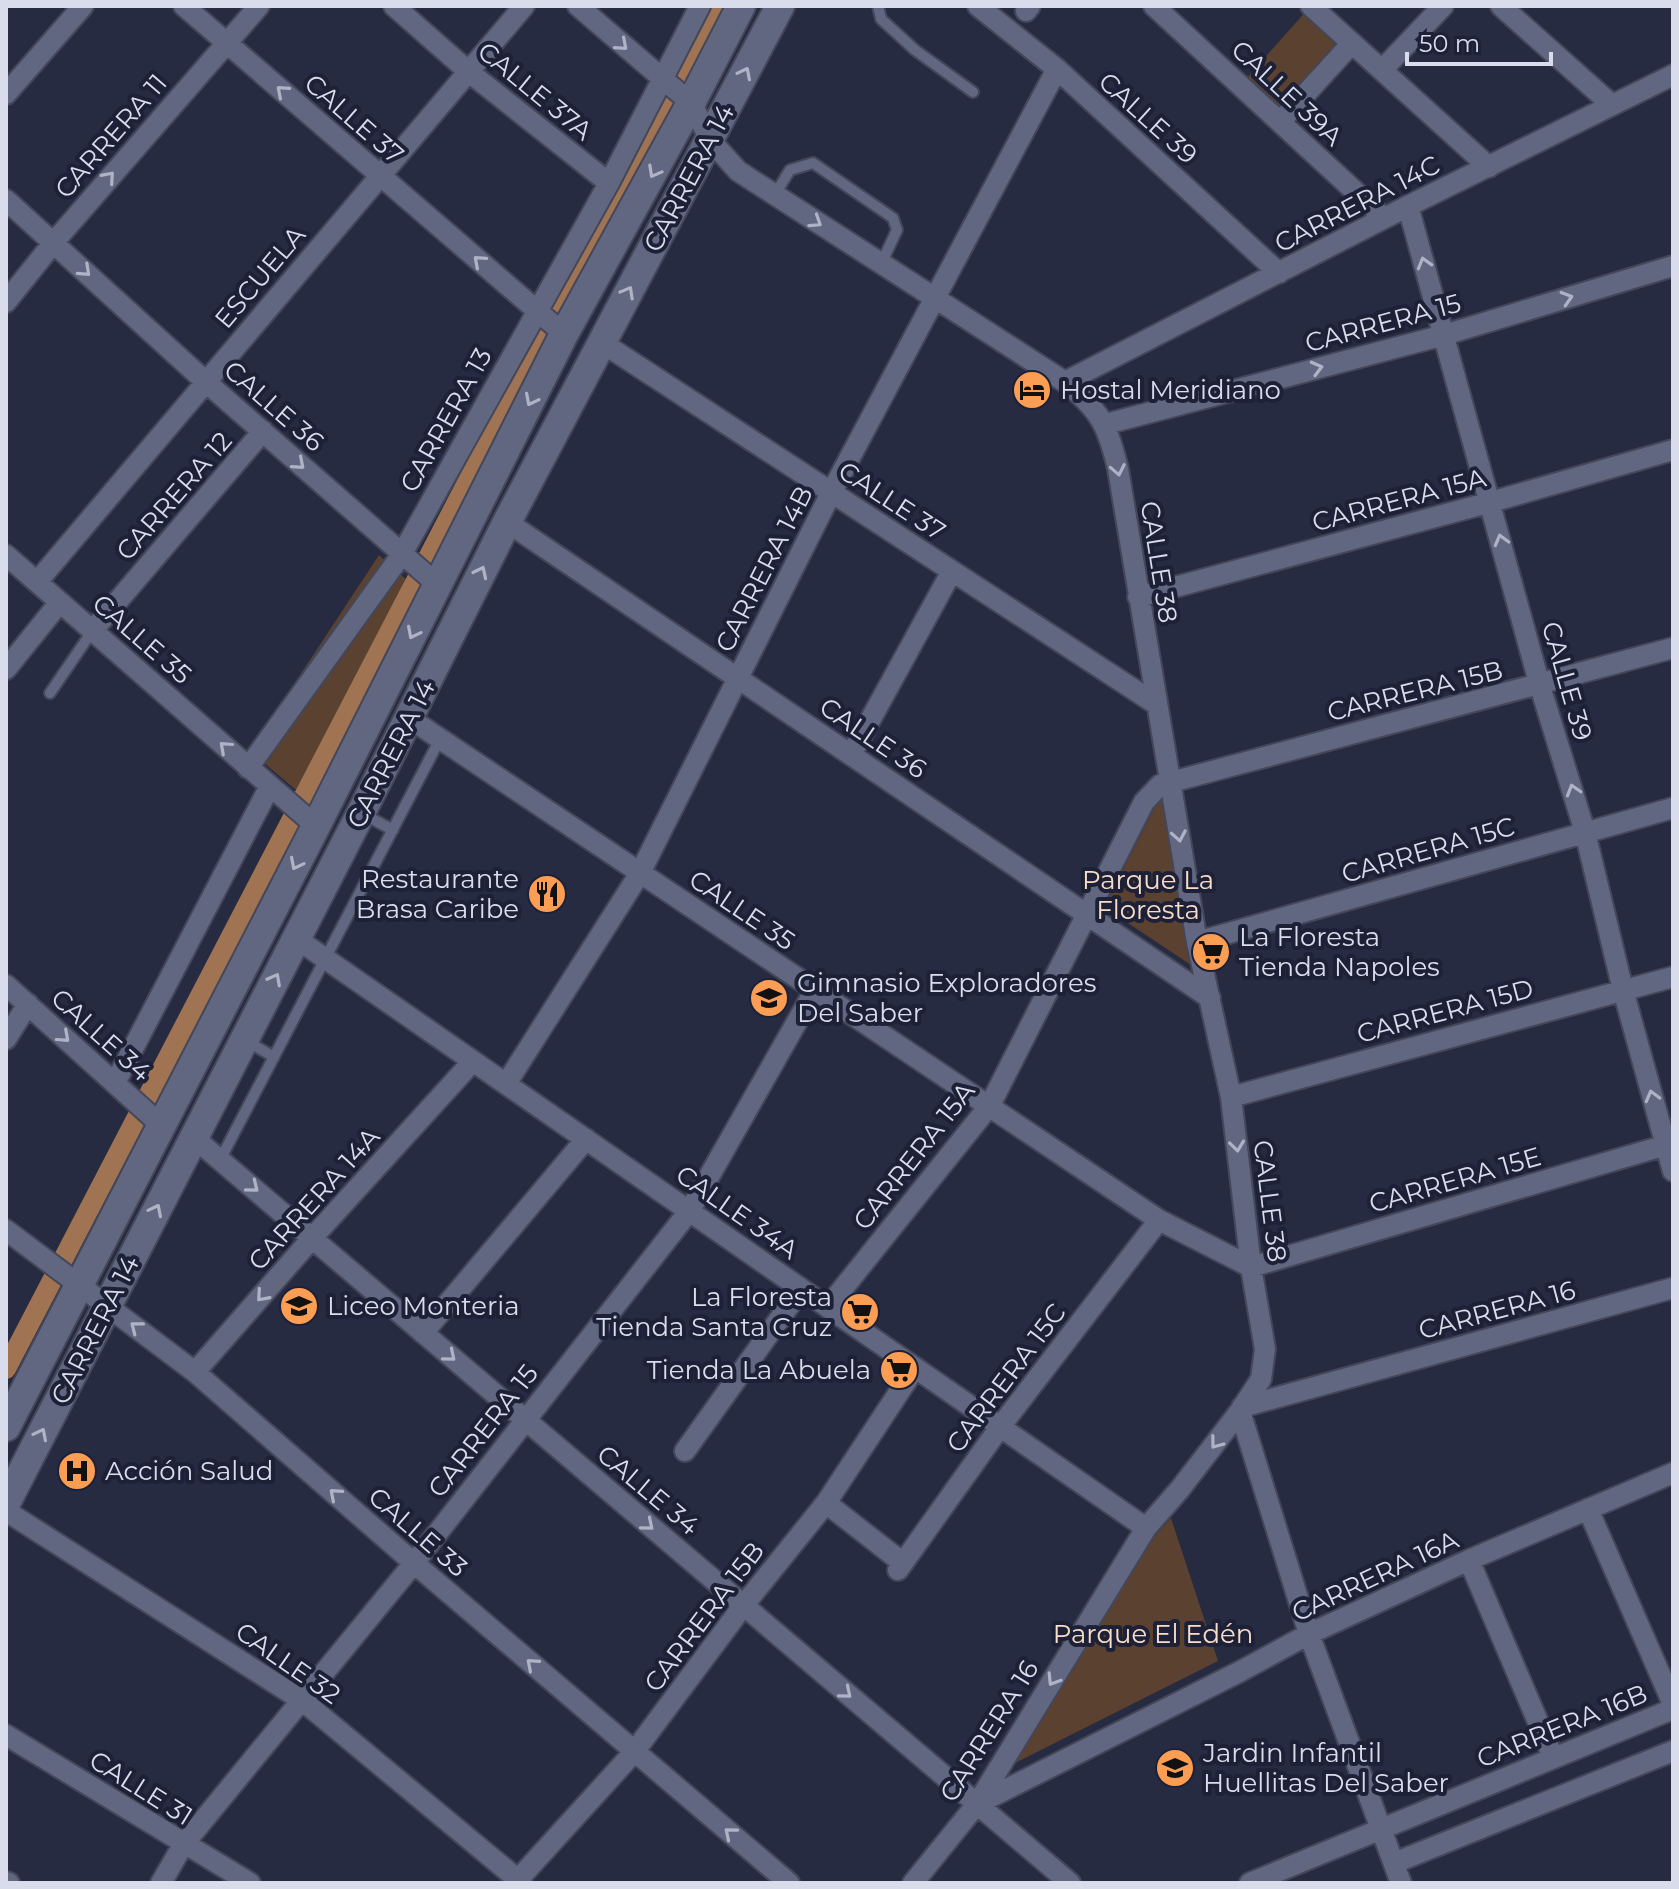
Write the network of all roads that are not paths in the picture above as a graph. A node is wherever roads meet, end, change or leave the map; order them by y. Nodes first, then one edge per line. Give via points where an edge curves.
1 (83, 6) edge
2 (184, 6) edge
3 (259, 6) edge
4 (394, 6) edge
5 (524, 6) edge
6 (578, 6) edge
7 (700, 6) edge
8 (741, 6) edge
9 (780, 6) edge
10 (878, 6) edge
11 (978, 6) edge
12 (1154, 6) edge
13 (1311, 6) edge
14 (1443, 6) edge
15 (1501, 6) edge
16 (225, 42) junction
17 (1352, 43) junction
18 (1057, 69) junction
19 (1382, 70) junction
20 (469, 72) junction
21 (1673, 75) edge
22 (675, 90) junction
23 (973, 92) dead end
24 (6, 94) edge
25 (1612, 105) junction
26 (1280, 122) junction
27 (711, 141) junction
28 (1489, 167) junction
29 (379, 175) junction
30 (609, 183) junction
31 (774, 196) junction
32 (6, 200) edge
33 (1408, 206) junction
34 (1384, 218) junction
35 (54, 242) junction
36 (881, 264) junction
37 (1673, 266) edge
38 (1279, 273) junction
39 (933, 298) junction
40 (6, 302) edge
41 (537, 311) junction
42 (559, 330) junction
43 (1444, 335) junction
44 (601, 342) junction
45 (206, 382) junction
46 (1065, 382) junction
47 (1106, 424) junction
48 (263, 431) junction
49 (1673, 450) edge
50 (831, 493) junction
51 (1491, 502) junction
52 (507, 522) junction
53 (6, 555) edge
54 (404, 556) junction
55 (952, 571) junction
56 (432, 580) junction
57 (37, 582) junction
58 (1138, 597) junction
59 (60, 602) junction
60 (93, 630) junction
61 (1673, 648) edge
62 (6, 669) edge
63 (738, 678) junction
64 (1540, 686) junction
65 (50, 693) dead end
66 (1156, 704) junction
67 (409, 718) junction
68 (440, 739) junction
69 (851, 755) junction
70 (248, 768) junction
71 (1170, 781) junction
72 (277, 792) junction
73 (1673, 808) edge
74 (361, 813) junction
75 (310, 820) junction
76 (393, 830) junction
77 (1585, 832) junction
78 (640, 873) junction
79 (1085, 914) junction
80 (297, 939) junction
81 (1197, 942) junction
82 (325, 959) junction
83 (1673, 977) edge
84 (6, 985) edge
85 (815, 990) junction
86 (1623, 990) junction
87 (1210, 998) junction
88 (28, 1004) junction
89 (6, 1039) edge
90 (244, 1039) junction
91 (274, 1057) junction
92 (473, 1061) junction
93 (506, 1084) junction
94 (120, 1087) junction
95 (1231, 1097) junction
96 (990, 1105) junction
97 (155, 1119) junction
98 (193, 1137) junction
99 (586, 1139) junction
100 (1670, 1144) edge
101 (220, 1160) junction
102 (1673, 1171) edge
103 (690, 1210) junction
104 (1159, 1220) junction
105 (6, 1230) edge
106 (313, 1237) junction
107 (1251, 1267) junction
108 (73, 1278) junction
109 (1673, 1288) edge
110 (801, 1289) junction
111 (107, 1304) junction
112 (828, 1307) junction
113 (423, 1333) junction
114 (915, 1368) junction
115 (195, 1372) junction
116 (1261, 1379) joint
117 (1241, 1409) junction
118 (524, 1419) junction
119 (6, 1427) edge
120 (1000, 1427) junction
121 (685, 1451) dead end
122 (1673, 1473) edge
123 (6, 1503) edge
124 (826, 1503) junction
125 (1588, 1509) junction
126 (6, 1511) edge
127 (1146, 1528) junction
128 (1469, 1560) junction
129 (414, 1563) junction
130 (743, 1606) junction
131 (1309, 1634) junction
132 (303, 1701) junction
133 (1673, 1706) edge
134 (6, 1735) edge
135 (1673, 1751) edge
136 (634, 1752) junction
137 (1553, 1757) junction
138 (977, 1804) junction
139 (1382, 1830) junction
140 (183, 1845) junction
141 (1394, 1863) junction
142 (518, 1882) edge
143 (161, 1883) edge
144 (250, 1883) edge
145 (789, 1883) edge
146 (913, 1883) edge
147 (1070, 1883) edge
148 (1250, 1883) edge
149 (1401, 1883) edge

1 - 24 street
2 - 16 street, CALLE 37
3 - 16 street, CARRERA 11
4 - 20 street, CALLE 37A
5 - 20 street, ESCUELA
6 -> 22 street, CALLE 38
7 - 22 street, CARRERA 13
8 - 22 main road, CARRERA 14
27 -> 9 main road, CARRERA 14
10 - 23 lane via 881,19 915,50
11 - 18 street, CALLE 39
12 - 26 street, CALLE 39A
13 - 17 street
14 - 19 street
15 - 25 street
29 -> 16 street, CALLE 37
35 -> 16 street, CARRERA 11
17 - 19 street
17 - 26 street
18 - 38 street, CALLE 39
18 - 39 street, CARRERA 14B
19 - 28 street
20 - 29 street, ESCUELA
20 - 30 street, CALLE 37A
21 - 25 street, CARRERA 14C
22 - 27 street, CALLE 38
22 - 30 street, CARRERA 13
22 -> 42 main road, CARRERA 14
25 - 28 street, CARRERA 14C
26 - 34 street, CALLE 39A
27 - 31 street, CALLE 38 via 738,171
44 -> 27 main road, CARRERA 14
28 - 33 street, CARRERA 14C
41 -> 29 street, CALLE 37
29 - 45 street, ESCUELA
30 - 41 street, CARRERA 13
31 -> 36 street, CALLE 38
31 - 36 lane via 790,170 813,163 893,218 897,230
32 - 35 street, CALLE 36
33 - 34 street, CARRERA 14C
43 -> 33 street, CALLE 39
34 - 38 street, CARRERA 14C
35 - 40 street, CARRERA 11
35 -> 45 street, CALLE 36
36 - 39 street, CALLE 38
43 -> 37 street, CARRERA 15
38 - 46 street, CARRERA 14C
39 - 46 street, CALLE 38
39 - 50 street, CARRERA 14B
41 - 42 street, CALLE 37
41 - 54 street, CARRERA 13
42 -> 56 main road, CARRERA 14
47 -> 43 street, CARRERA 15
43 - 51 street, CALLE 39
44 - 50 street, CALLE 37
44 - 52 main road, CARRERA 14
45 - 48 street, CALLE 36
45 - 57 street, ESCUELA
46 - 47 street, CALLE 38
47 -> 58 street, CALLE 38
48 -> 54 street, CALLE 36
48 - 60 street, CARRERA 12
49 - 51 street, CARRERA 15A
50 - 55 street, CALLE 37
50 - 63 street, CARRERA 14B
51 - 58 street, CARRERA 15A
64 -> 51 street, CALLE 39
52 - 63 street, CALLE 36
67 -> 52 main road, CARRERA 14
53 - 57 street, CALLE 35
54 - 56 street, CALLE 36
54 - 70 street, CARRERA 13
55 - 66 street, CALLE 37
55 - 69 street
56 -> 75 main road, CARRERA 14
57 - 59 street, CALLE 35
58 - 66 street, CALLE 38
59 - 60 street, CALLE 35
59 - 62 street
60 - 65 lane
70 -> 60 street, CALLE 35
61 - 64 street, CARRERA 15B
63 - 69 street, CALLE 36
63 - 78 street, CARRERA 14B
64 - 71 street, CARRERA 15B
77 -> 64 street, CALLE 39
66 - 71 street, CALLE 38
67 - 68 street, CALLE 35
67 - 74 main road, CARRERA 14
68 - 76 lane
68 - 78 street, CALLE 35
69 - 79 street, CALLE 36
70 - 72 street, CALLE 35
71 - 79 street, CARRERA 15A via 1144,802
71 -> 81 street, CALLE 38
72 - 75 street, CALLE 35
72 - 94 street
73 - 77 street, CARRERA 15C
74 - 76 lane
74 - 80 main road, CARRERA 14
75 -> 97 main road, CARRERA 14
76 - 82 lane
77 - 81 street, CARRERA 15C
77 - 86 street, CALLE 39
78 - 85 street, CALLE 35
78 - 93 street, CARRERA 14B
79 - 87 street, CALLE 36
79 - 96 street, CARRERA 15A
80 - 82 street, CALLE 34A
90 -> 80 main road, CARRERA 14
81 - 87 street, CALLE 38
82 - 91 lane
82 - 92 street, CALLE 34A
83 - 86 street, CARRERA 15D
84 - 88 street, CALLE 34
85 - 96 street, CALLE 35
85 - 103 street, CARRERA 15
86 - 95 street, CARRERA 15D
100 -> 86 street, CALLE 39
87 - 95 street, CALLE 38
88 - 89 street
88 -> 94 street, CALLE 34
90 - 91 lane
90 - 98 main road, CARRERA 14
91 - 101 lane
92 - 93 street, CALLE 34A
92 - 106 street, CARRERA 14A
93 - 99 street, CALLE 34A
94 - 97 street, CALLE 34
95 -> 107 street, CALLE 38
96 - 104 street, CALLE 35
96 - 112 street, CARRERA 15A
97 - 108 main road, CARRERA 14
98 - 101 street, CALLE 34
111 -> 98 main road, CARRERA 14
99 - 103 street, CALLE 34A
99 - 113 street
100 - 102 street, CALLE 39
100 - 107 street, CARRERA 15E
101 -> 106 street, CALLE 34
103 - 110 street, CALLE 34A
103 - 118 street, CARRERA 15
104 - 107 street, CALLE 35
104 - 120 street, CARRERA 15C
105 - 108 street, CALLE 33
106 - 113 street, CALLE 34
106 -> 115 street, CARRERA 14A
107 - 116 street, CALLE 38 via 1265,1349
108 - 111 street, CALLE 33
108 - 119 main road, CARRERA 14
109 - 117 street, CARRERA 16
110 - 112 street, CALLE 34A
110 - 121 street
115 -> 111 street, CALLE 33
123 -> 111 main road, CARRERA 14
112 - 114 street, CALLE 34A
113 -> 118 street, CALLE 34
114 - 120 street, CALLE 34A
114 - 124 street, CARRERA 15B
129 -> 115 street, CALLE 33
116 - 117 street, CARRERA 16
117 -> 127 street, CARRERA 16
117 - 131 street
118 - 129 street, CARRERA 15
118 -> 130 street, CALLE 34
120 - 124 street, CARRERA 15C via 900,1566
120 - 127 street, CALLE 34A
122 - 125 street, CARRERA 16A
124 - 130 street, CARRERA 15B
125 - 128 street, CARRERA 16A
125 - 133 street
126 - 132 street, CALLE 32
127 -> 138 street, CARRERA 16
128 - 131 street, CARRERA 16A
128 - 137 street
129 - 132 street, CARRERA 15
136 -> 129 street, CALLE 33
130 - 136 street, CARRERA 15B
130 -> 138 street, CALLE 34
131 - 138 street, CARRERA 16A
131 - 139 street
132 - 140 street, CARRERA 15
132 - 142 street, CALLE 32
133 - 137 street, CARRERA 16B
134 - 140 street, CALLE 31
135 - 141 street
136 - 142 street, CARRERA 15B
145 -> 136 street, CALLE 33
137 - 139 street, CARRERA 16B
138 - 146 street, CARRERA 16
138 - 147 street, CALLE 34
139 - 141 street
139 - 148 street, CARRERA 16B
140 - 143 street, CARRERA 15
140 - 144 street, CALLE 31
141 - 149 street

